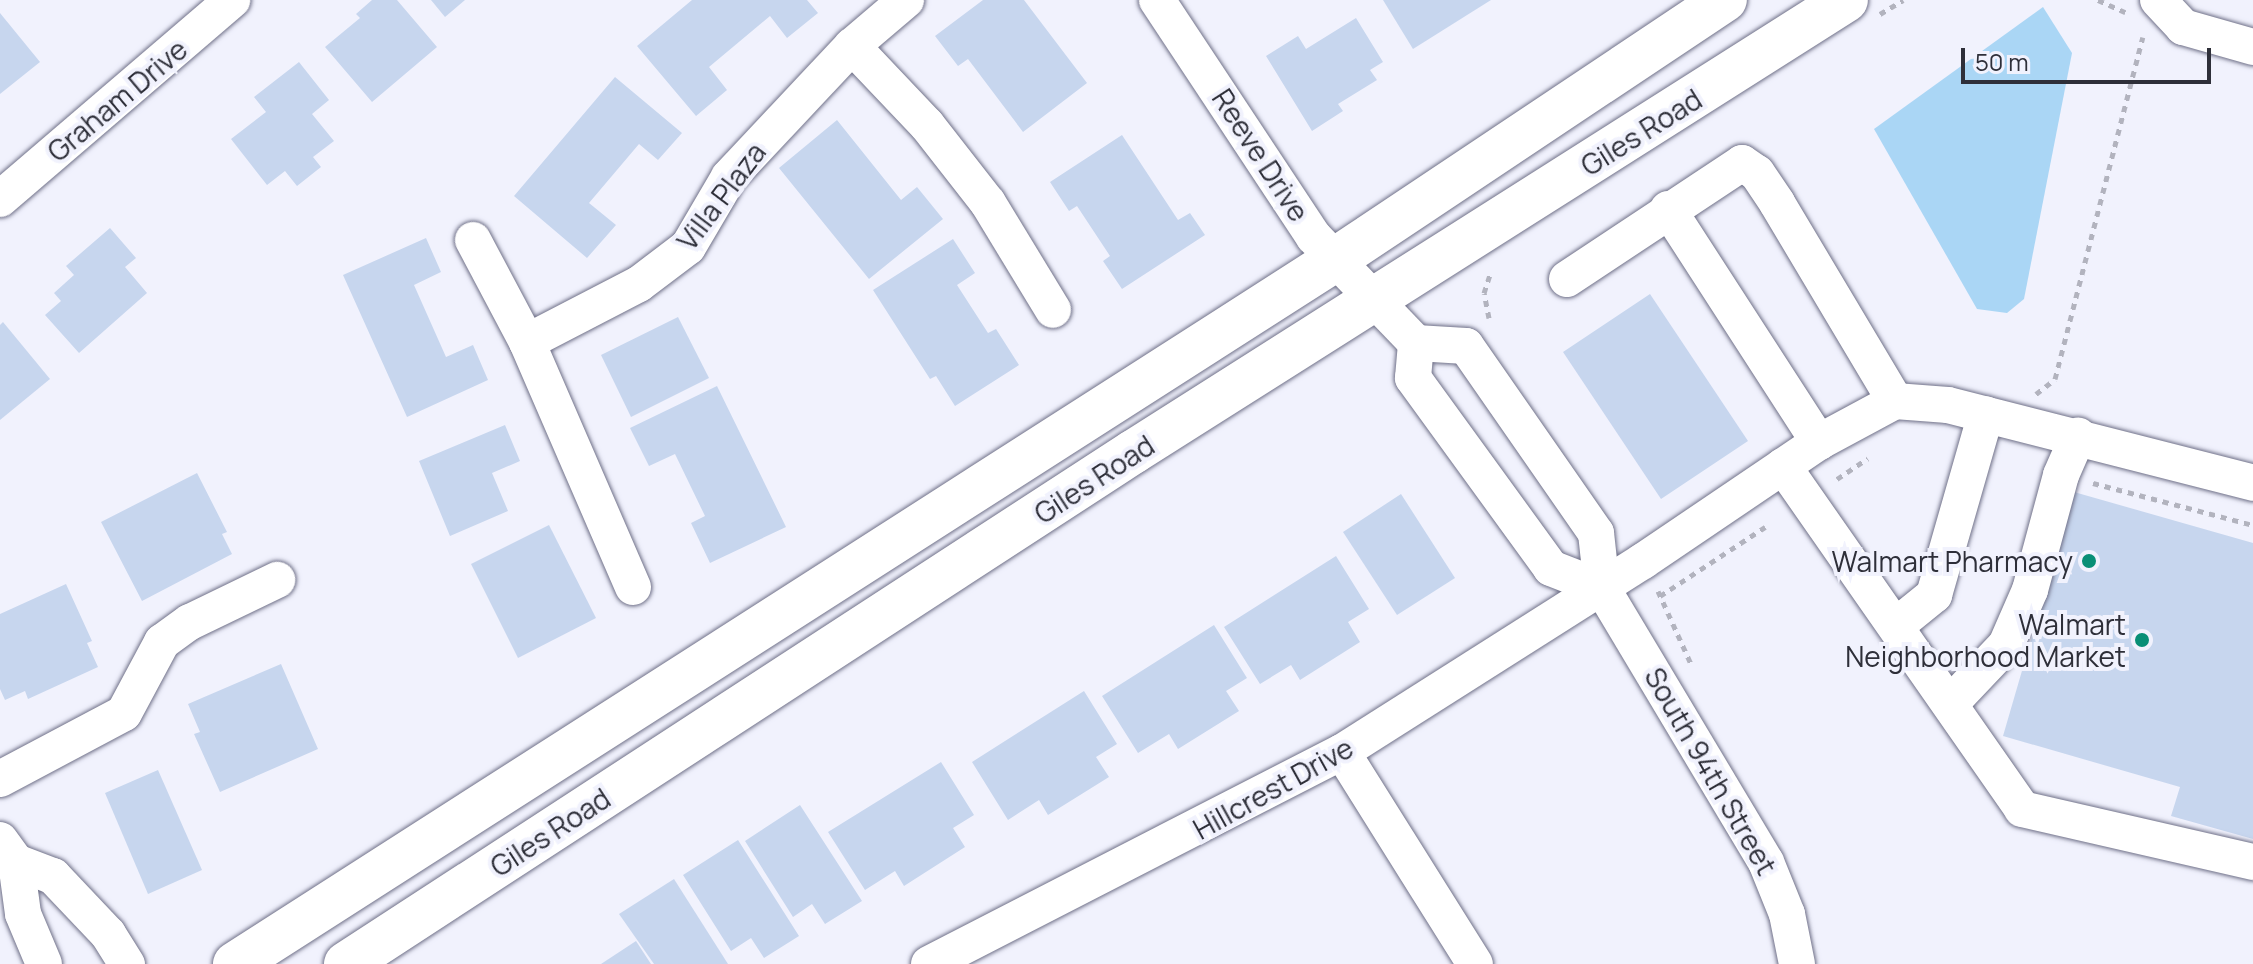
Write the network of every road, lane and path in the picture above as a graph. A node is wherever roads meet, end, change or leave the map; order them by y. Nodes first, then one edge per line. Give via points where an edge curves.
1 (232, 0) edge
2 (906, 0) edge
3 (1725, 0) edge
4 (1846, 0) edge
5 (2098, 0) edge
6 (1172, 5) edge
7 (2143, 17) edge
8 (852, 46) junction
9 (2253, 47) edge
10 (0, 199) edge
11 (1668, 209) junction
12 (473, 240) dead end
13 (1333, 261) junction
14 (1567, 279) dead end
15 (1374, 302) junction
16 (1053, 310) dead end
17 (527, 342) junction
18 (1416, 343) junction
19 (1895, 401) junction
20 (2032, 406) dead end
21 (1986, 414) junction
22 (2078, 436) junction
23 (1819, 442) junction
24 (1873, 455) dead end
25 (1783, 466) junction
26 (1837, 479) dead end
27 (2084, 481) dead end
28 (2253, 483) edge
29 (2253, 525) edge
30 (1765, 527) dead end
31 (277, 580) dead end
32 (633, 587) dead end
33 (1602, 588) junction
34 (1660, 596) dead end
35 (1897, 625) junction
36 (1950, 704) junction
37 (1342, 752) junction
38 (0, 779) edge
39 (8, 851) edge
40 (2253, 862) edge
41 (44, 964) edge
42 (127, 964) edge
43 (235, 964) edge
44 (346, 964) edge
45 (929, 964) edge
46 (1475, 964) edge
47 (1797, 964) edge

1 - 10 street, Graham Drive
2 - 8 street, Villa Plaza
3 - 13 main road, Giles Road
4 - 15 main road, Giles Road
5 - 7 path
6 - 13 street, Reeve Drive
7 - 9 street
7 - 20 path via 2143,38 2055,379 2040,388
8 - 16 street via 927,125 988,203
8 - 17 street, Villa Plaza via 729,177 688,247 639,284
11 - 14 street
11 - 19 street via 1742,163 1757,173 1849,316
11 - 23 street
12 - 17 street
13 - 15 street, Reeve Drive
13 - 43 main road, Giles Road
15 - 18 street
15 - 44 main road, Giles Road
17 - 32 street
18 - 33 street via 1413,378 1551,568
18 - 33 street, South 94th Street via 1466,346 1596,533
19 - 21 street via 1924,400
19 - 23 street, Hillcrest Drive
21 - 22 street
21 - 35 street via 1934,595
22 - 28 street
22 - 36 street via 2061,475 2030,590 2006,645
23 - 25 street, Hillcrest Drive
24 - 26 path
25 - 33 street, Hillcrest Drive
25 - 35 street
27 - 29 path
30 - 34 path
31 - 38 street via 190,622 162,642 124,713
33 - 37 street, Hillcrest Drive
33 - 47 street, South 94th Street via 1766,862 1787,914
35 - 36 street
36 - 40 street via 2022,809
37 - 45 street, Hillcrest Drive
37 - 46 street
39 - 41 street via 23,914
39 - 42 street via 53,876 108,934

